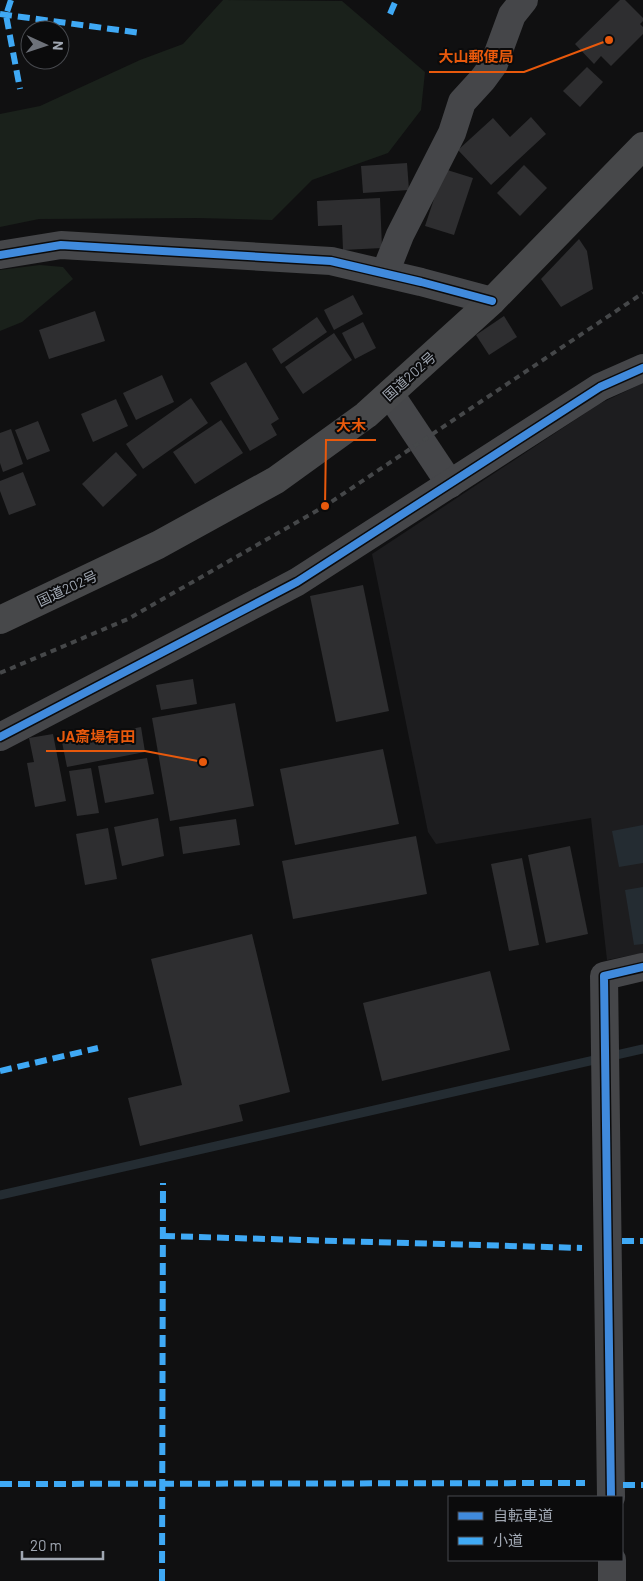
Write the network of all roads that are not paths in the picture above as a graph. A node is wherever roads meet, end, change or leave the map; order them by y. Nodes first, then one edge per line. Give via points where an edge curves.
1 (524, 0) edge
2 (643, 146) edge
3 (0, 255) edge
4 (385, 273) junction
5 (492, 301) junction
6 (643, 368) edge
7 (390, 394) junction
8 (450, 484) junction
9 (0, 620) edge
10 (0, 738) edge
11 (643, 967) edge
12 (611, 1496) edge
13 (612, 1561) edge
14 (612, 1581) edge

1 - 4 street via 512,15 494,64 462,102 452,133 400,235
2 - 5 highway, 国道202号
3 - 4 street via 61,245 331,260
4 - 5 street
5 - 7 highway, 国道202号
6 - 8 street via 600,388
7 - 8 street
7 - 9 highway, 国道202号 via 276,480 158,545
8 - 10 street via 296,582
11 - 12 street via 604,976
13 - 14 street

